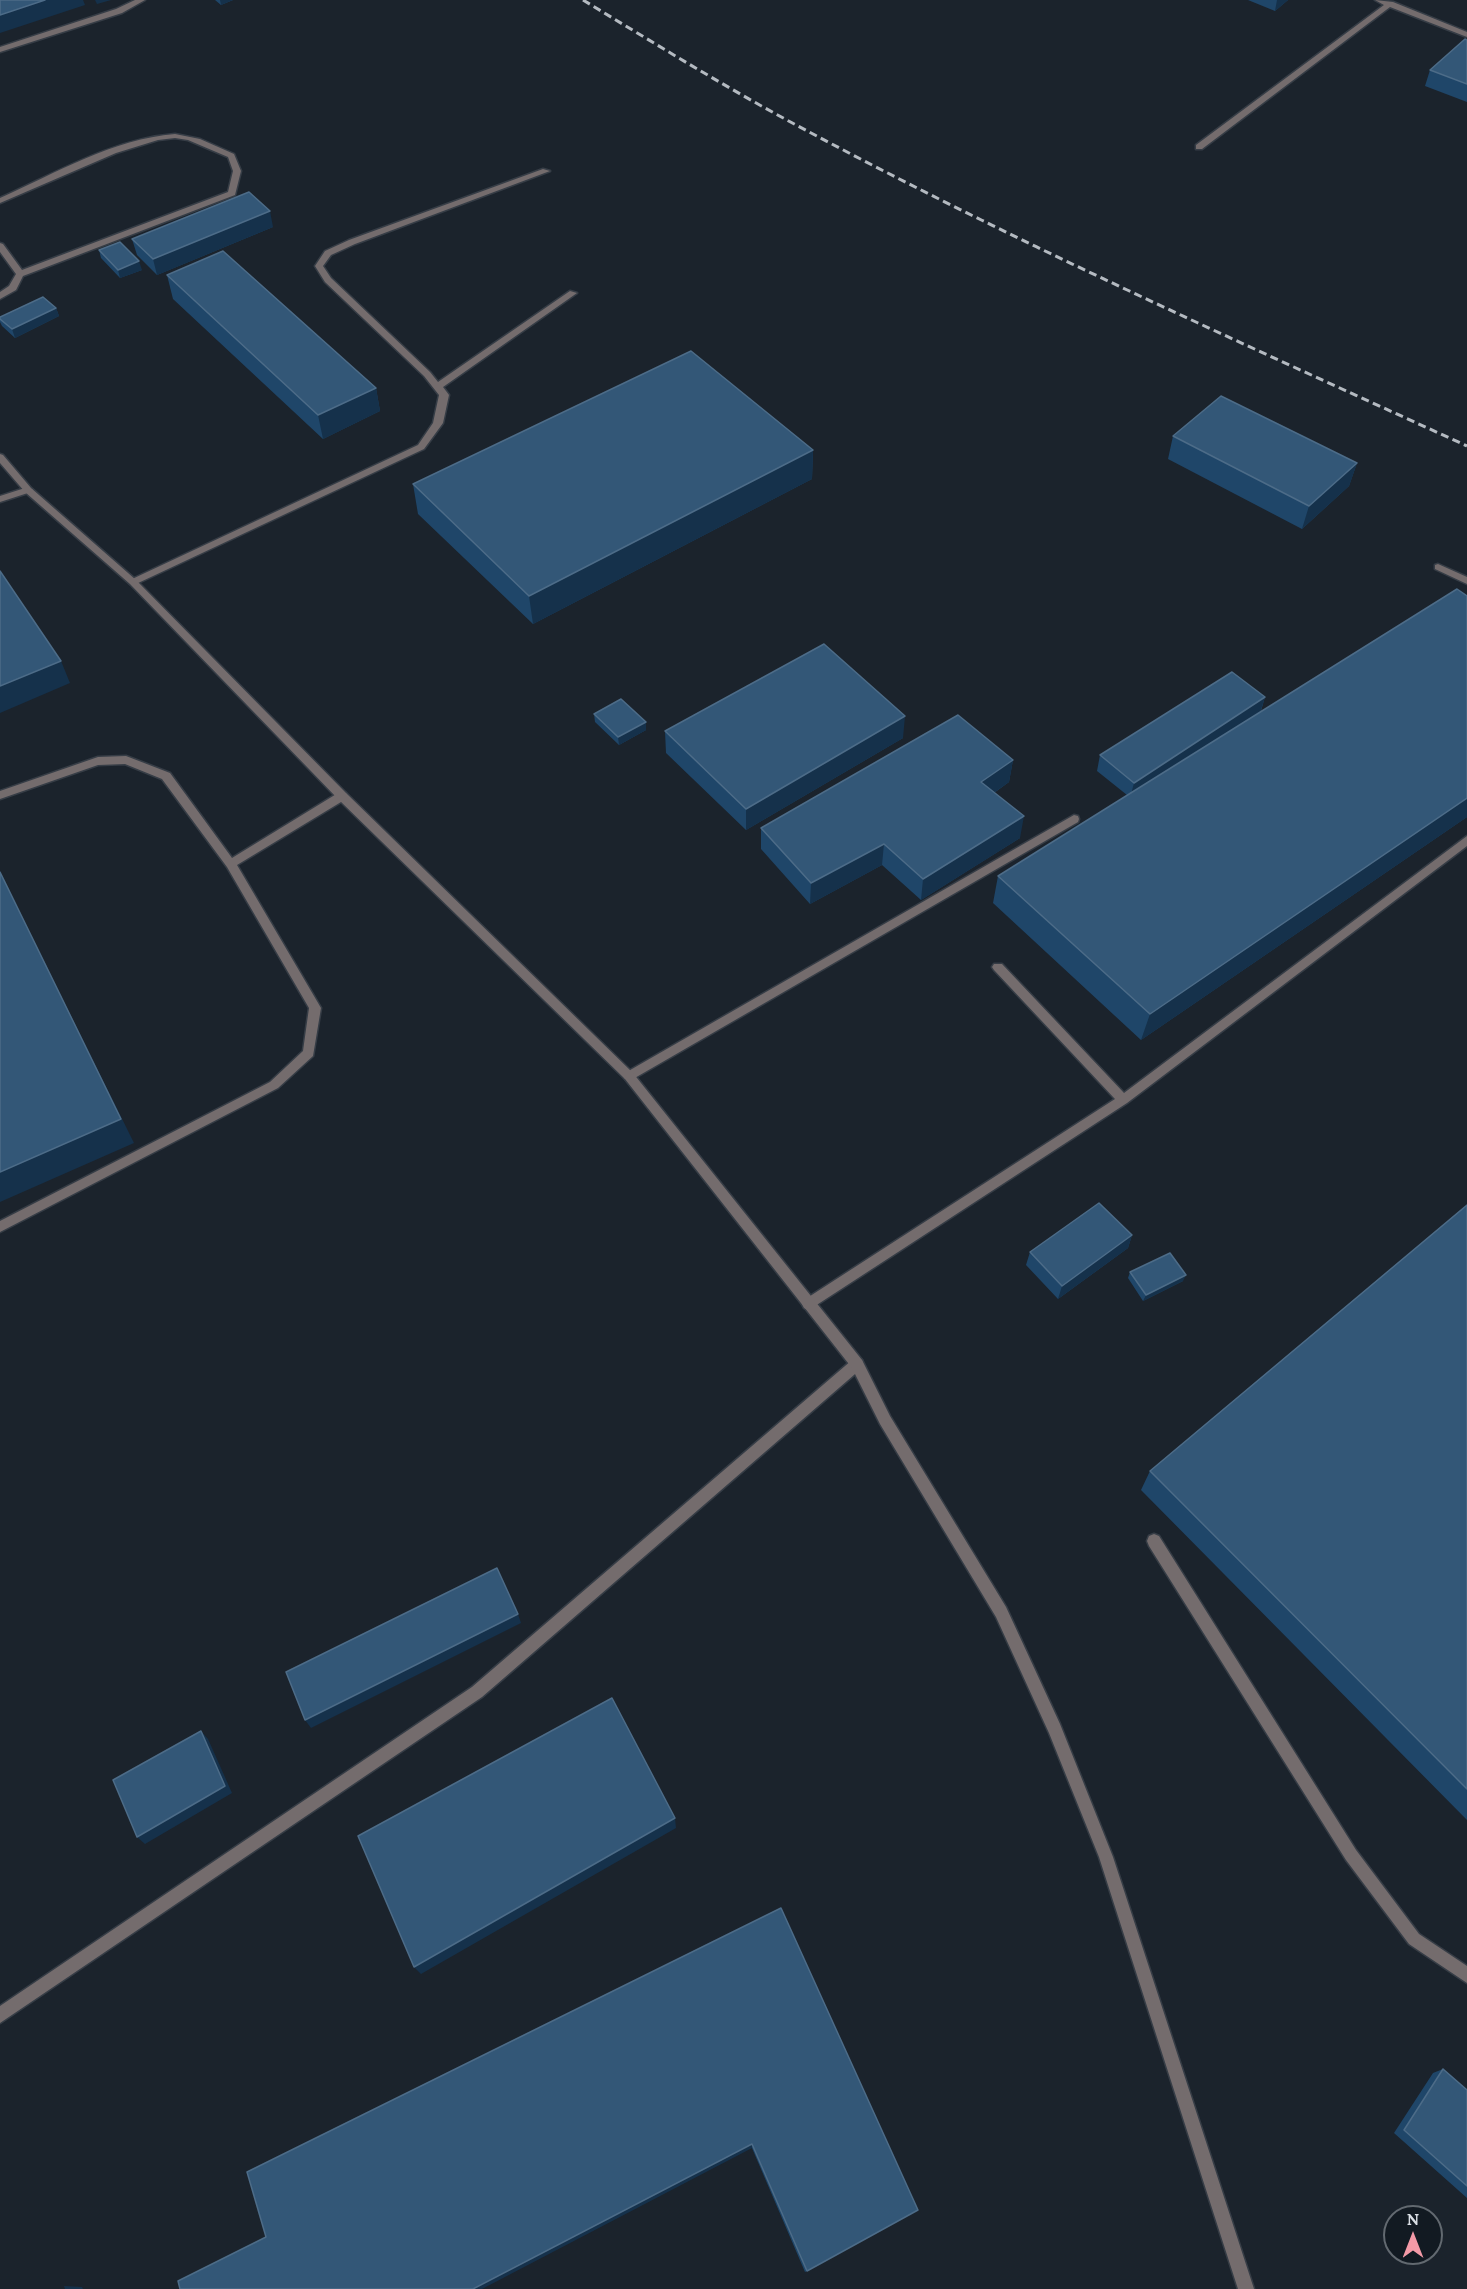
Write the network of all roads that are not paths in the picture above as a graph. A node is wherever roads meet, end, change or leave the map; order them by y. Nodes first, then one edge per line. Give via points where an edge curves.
1 (141, 0) edge
2 (1379, 0) edge
3 (1390, 4) junction
4 (1467, 35) edge
5 (0, 50) edge
6 (1199, 147) dead end
7 (546, 171) dead end
8 (0, 201) edge
9 (0, 246) edge
10 (20, 274) junction
11 (573, 292) dead end
12 (0, 296) edge
13 (437, 387) junction
14 (0, 457) edge
15 (28, 490) junction
16 (0, 500) edge
17 (1438, 567) dead end
18 (1467, 581) edge
19 (133, 582) junction
20 (0, 795) edge
21 (342, 796) junction
22 (1074, 819) dead end
23 (1467, 840) edge
24 (231, 864) junction
25 (998, 967) dead end
26 (629, 1076) junction
27 (1123, 1100) junction
28 (0, 1227) edge
29 (808, 1304) junction
30 (857, 1364) junction
31 (1154, 1541) dead end
32 (1467, 1975) edge
33 (0, 2015) edge
34 (1246, 2289) edge

1 - 5 street
2 - 3 street
3 - 4 street
3 - 6 street
7 - 13 street via 352,242 328,253 319,266 328,280
8 - 10 street via 147,139 175,136 204,142 231,156 237,171 231,193
9 - 10 street
10 - 12 street via 13,288
11 - 13 street
13 - 19 street via 444,395 438,423 421,447
14 - 15 street
15 - 16 street
15 - 19 street
17 - 18 street
19 - 21 street
20 - 24 street via 98,761 126,760 166,776
21 - 24 street
21 - 26 street
22 - 26 street
23 - 27 street
24 - 28 street via 315,1008 309,1053 274,1085
25 - 27 street
26 - 29 street
27 - 29 street
29 - 30 street
30 - 33 street via 477,1692
30 - 34 street via 885,1420 1001,1612 1055,1729 1106,1857
31 - 32 street via 1351,1855 1414,1940

